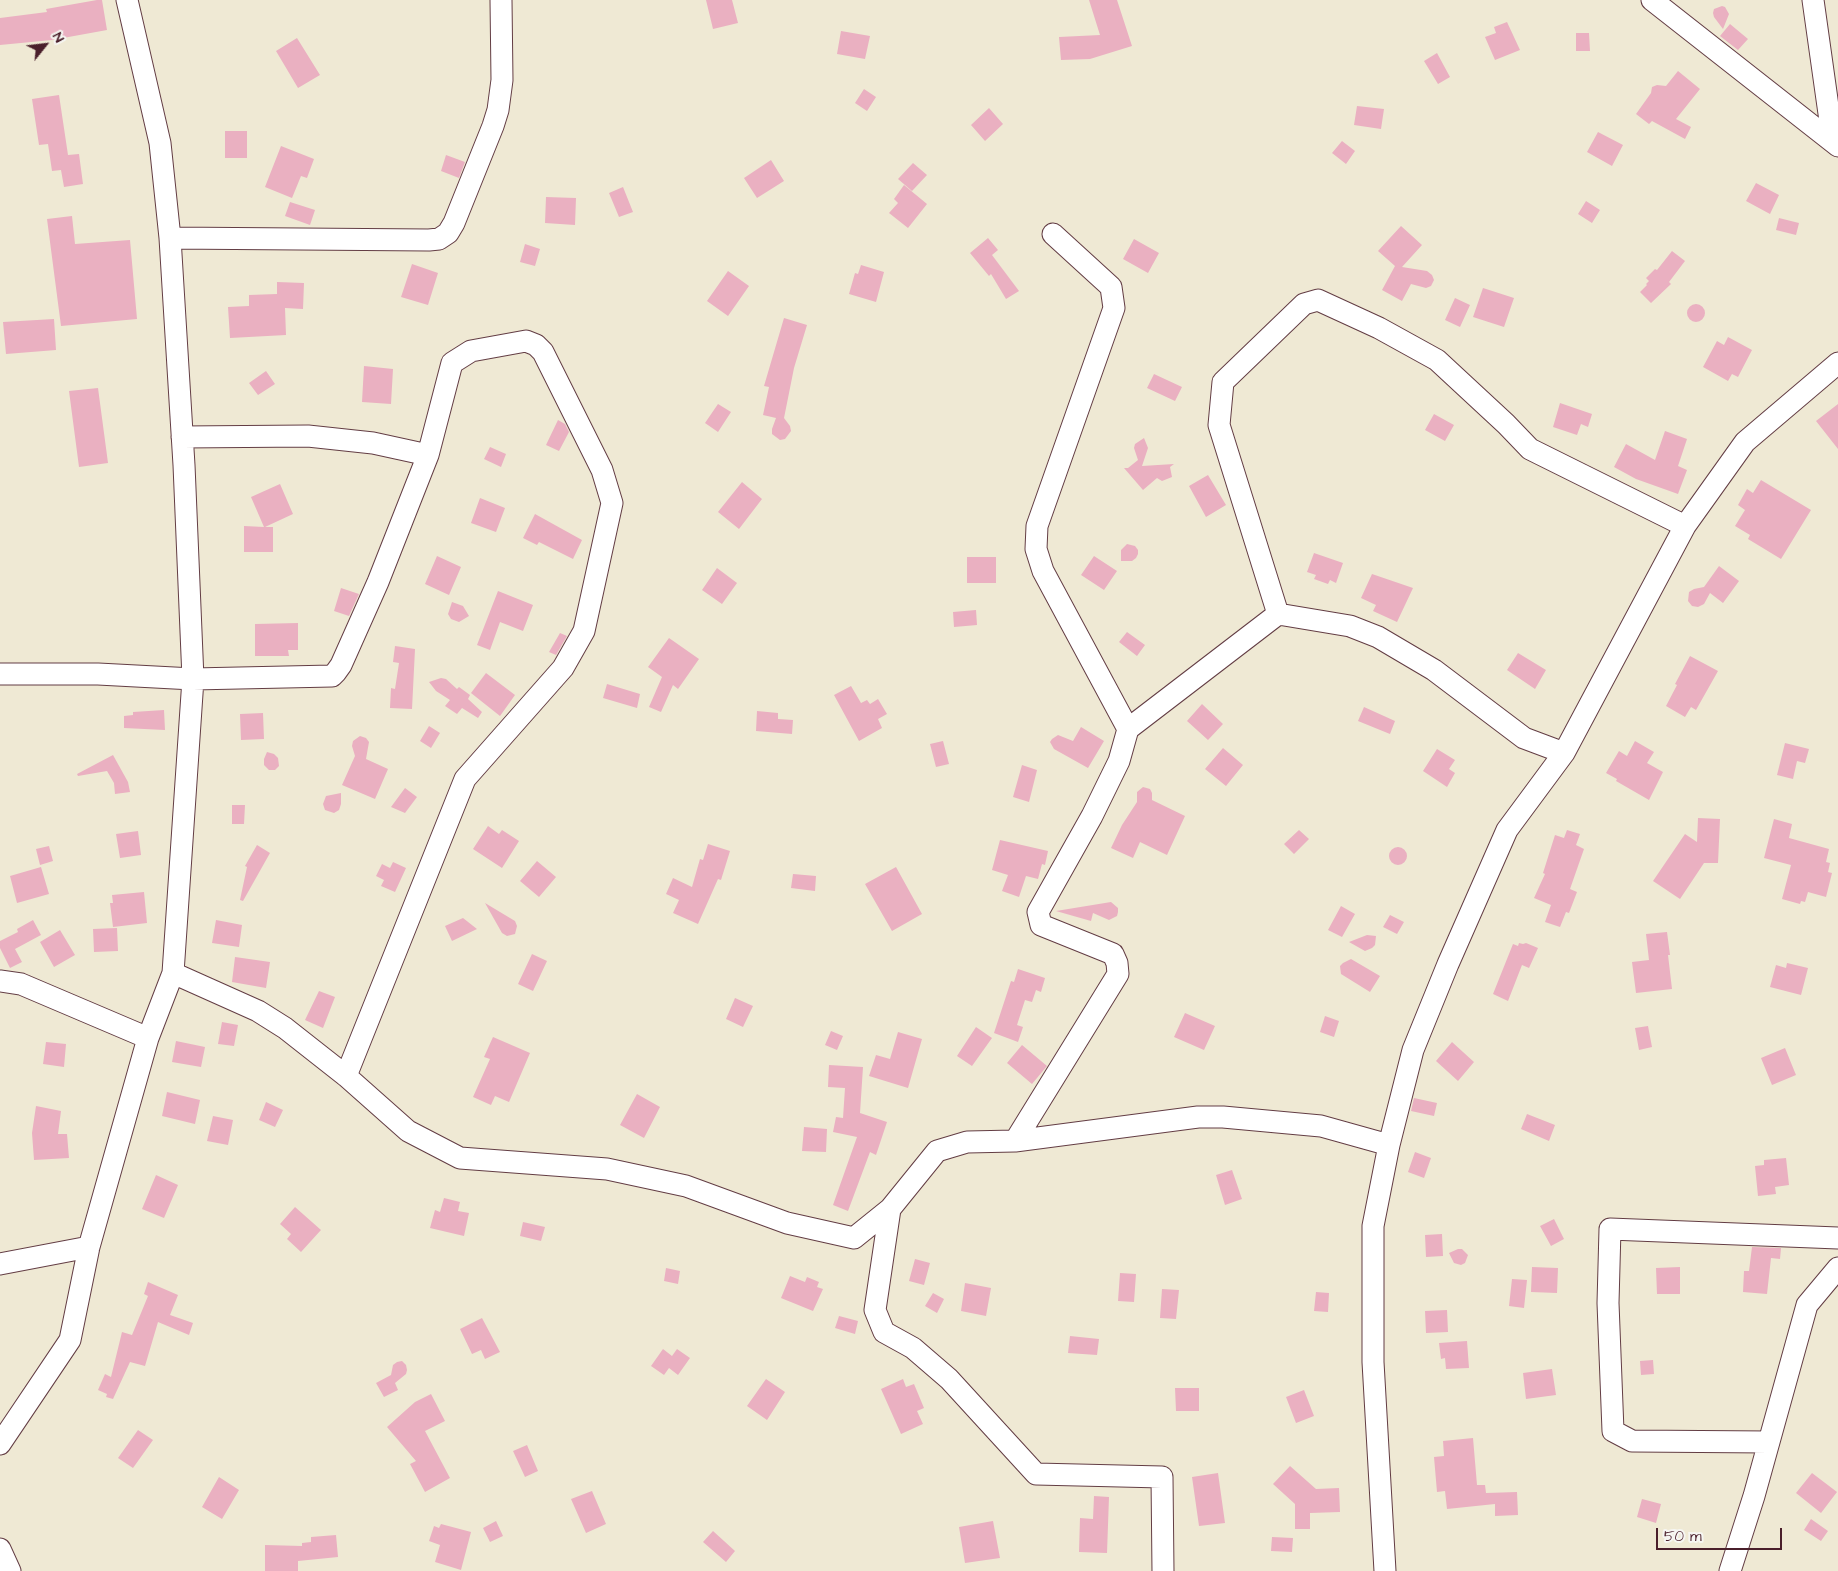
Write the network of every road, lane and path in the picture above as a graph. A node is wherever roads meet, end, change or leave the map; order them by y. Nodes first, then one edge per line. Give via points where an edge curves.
1 (127, 0) edge
2 (501, 0) edge
3 (1652, 0) edge
4 (1813, 0) edge
5 (1836, 144) edge
6 (1053, 234) dead end
7 (170, 238) junction
8 (1838, 363) edge
9 (182, 437) junction
10 (428, 455) junction
11 (1685, 526) junction
12 (1278, 614) junction
13 (0, 674) edge
14 (193, 679) junction
15 (1128, 729) junction
16 (1564, 753) junction
17 (173, 973) junction
18 (0, 981) edge
19 (148, 1038) junction
20 (346, 1076) junction
21 (1014, 1141) junction
22 (1389, 1145) junction
23 (890, 1209) junction
24 (1838, 1238) edge
25 (89, 1247) junction
26 (0, 1264) edge
27 (1838, 1268) edge
28 (1769, 1442) junction
29 (0, 1444) edge
30 (0, 1549) edge
31 (10, 1571) edge
32 (1162, 1571) edge
33 (1386, 1571) edge
34 (1730, 1571) edge

1 - 7 street via 160,143
2 - 7 street via 502,80 498,110 448,233 439,239 429,240
3 - 5 street
4 - 5 street
6 - 15 street via 1111,287 1114,308 1037,526 1036,549 1043,572
7 - 9 street
8 - 11 street via 1745,442
9 - 10 street via 308,436 373,443
9 - 14 street
10 - 14 street via 378,582 336,672 326,677
10 - 20 street via 452,363 471,351 526,341 543,352 602,470 612,503 584,631 563,668 464,778
11 - 12 street via 1530,449 1436,360 1379,328 1318,300 1304,304 1223,382 1219,425
11 - 16 street
12 - 15 street
12 - 16 street via 1350,626 1378,637 1434,670 1524,738
13 - 14 street via 98,674
14 - 17 street
15 - 21 street via 1119,761 1096,808 1038,912 1041,925 1113,954 1118,962 1118,974
16 - 22 street via 1507,830 1413,1050
17 - 19 street
17 - 20 street via 258,1011
18 - 19 street via 21,984
19 - 25 street
20 - 23 street via 408,1131 460,1158 607,1169 686,1186 787,1223 854,1238
21 - 22 street via 1198,1117 1223,1117 1320,1126
21 - 23 street via 967,1142 937,1151
22 - 33 street via 1373,1226 1373,1362
23 - 32 street via 875,1310 884,1332 913,1348 949,1379 1036,1474 1162,1477
24 - 28 street via 1610,1229 1608,1303 1613,1431 1632,1441
25 - 26 street
25 - 29 street via 70,1340
27 - 28 street via 1806,1305
28 - 34 street
30 - 31 street

